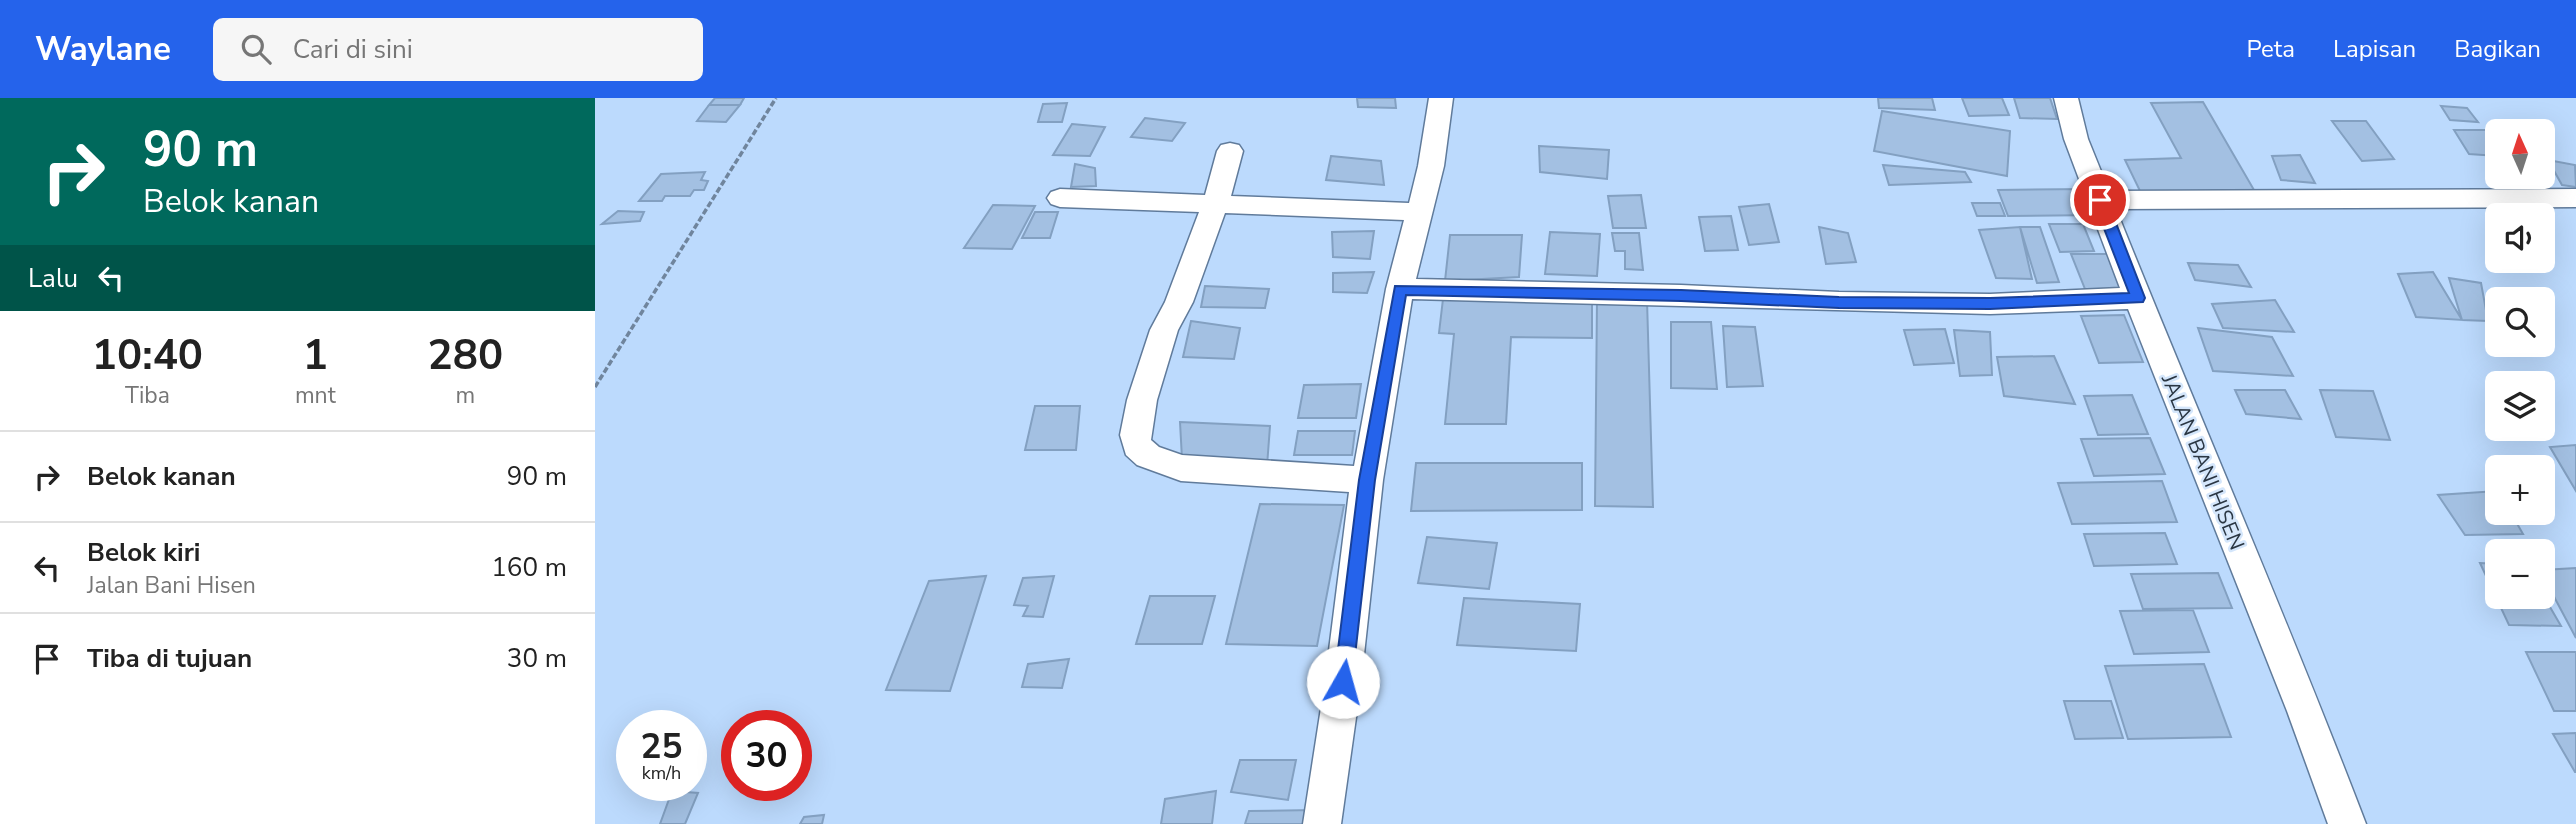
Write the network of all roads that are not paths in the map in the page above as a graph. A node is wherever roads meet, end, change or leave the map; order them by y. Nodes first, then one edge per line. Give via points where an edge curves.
1 (1441, 98) edge
2 (2066, 98) edge
3 (1230, 152) dead end
4 (1060, 198) dead end
5 (2576, 198) edge
6 (2100, 200) junction
7 (1215, 205) junction
8 (1419, 212) junction
9 (1400, 289) junction
10 (2138, 298) junction
11 (1367, 480) junction
12 (1322, 824) edge
13 (2347, 824) edge

1 - 8 street
2 - 6 street, JALAN BANI HISEN
3 - 7 street
4 - 7 street
5 - 6 street
6 - 10 street, JALAN BANI HISEN
7 - 8 street
7 - 11 street via 1164,330 1142,400 1137,446 1148,456 1181,468
8 - 9 street
9 - 10 street via 1853,303
9 - 11 street
10 - 13 street, JALAN BANI HISEN
11 - 12 street

